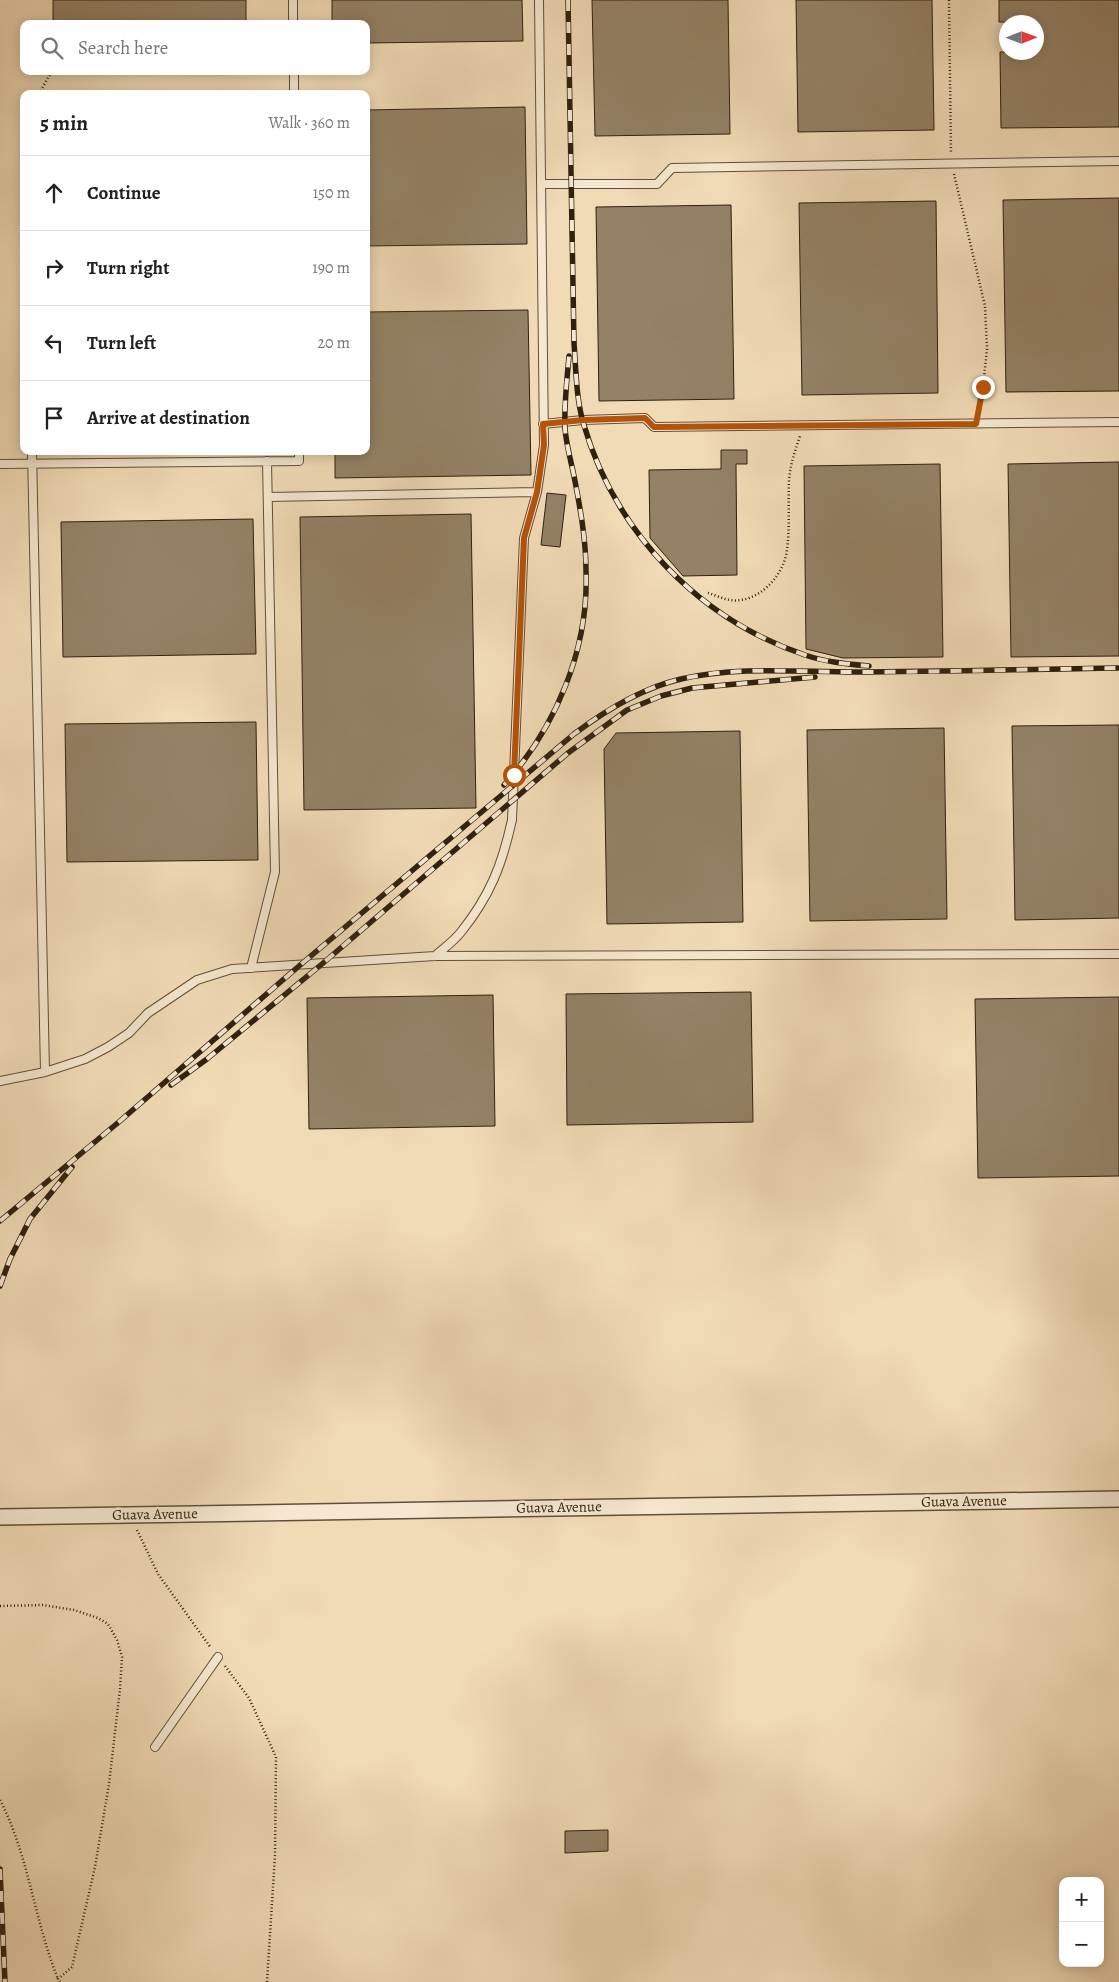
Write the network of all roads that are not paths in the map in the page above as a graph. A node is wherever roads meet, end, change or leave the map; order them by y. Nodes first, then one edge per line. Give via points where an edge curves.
1 (293, 0) edge
2 (539, 0) edge
3 (294, 20) edge
4 (294, 75) edge
5 (294, 90) edge
6 (1119, 161) edge
7 (541, 184) junction
8 (1119, 422) edge
9 (543, 424) junction
10 (32, 455) edge
11 (299, 455) edge
12 (267, 461) junction
13 (0, 464) edge
14 (32, 464) junction
15 (537, 492) junction
16 (268, 497) junction
17 (1119, 954) edge
18 (435, 956) junction
19 (252, 968) junction
20 (45, 1072) junction
21 (0, 1081) edge
22 (1119, 1499) edge
23 (0, 1517) edge
24 (218, 1657) road end
25 (155, 1747) dead end

1 - 3 lane
2 - 7 lane
4 - 5 lane
6 - 7 lane via 672,168 658,184
7 - 9 lane
8 - 9 lane via 654,427 645,418
9 - 15 lane via 544,445
10 - 14 lane
11 - 12 lane via 299,461
12 - 14 lane
12 - 16 lane
13 - 14 lane
14 - 20 lane
15 - 16 lane
15 - 18 lane via 524,538 512,820 504,855 488,894 460,934
16 - 19 lane via 275,872
17 - 18 lane
18 - 19 lane
19 - 20 lane via 232,969 197,980 148,1013 129,1033 108,1047 85,1059
20 - 21 lane
22 - 23 street, Guava Avenue
24 - 25 lane

